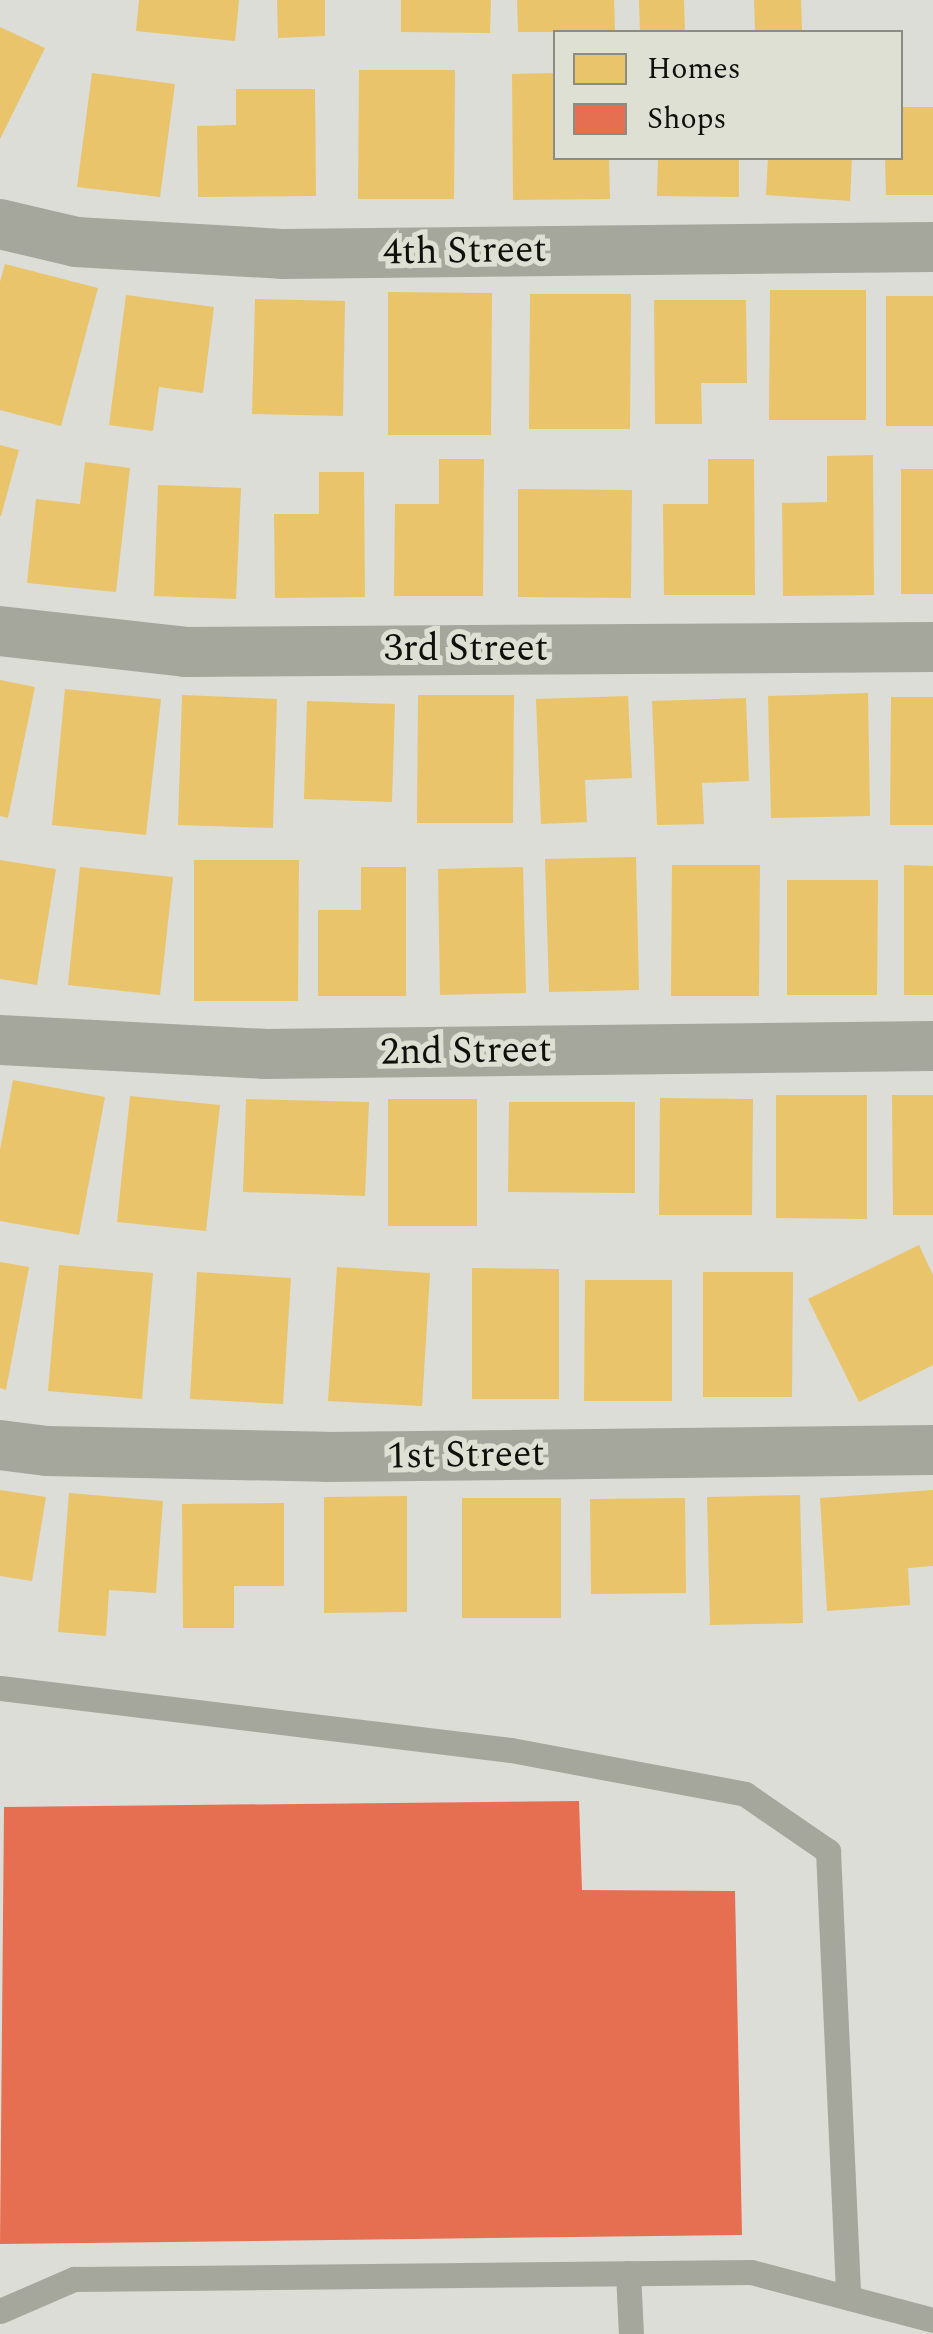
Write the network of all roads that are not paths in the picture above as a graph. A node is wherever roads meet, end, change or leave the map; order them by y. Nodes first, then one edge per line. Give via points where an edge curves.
1 (0, 224) edge
2 (933, 247) edge
3 (0, 631) edge
4 (933, 646) edge
5 (0, 1040) edge
6 (933, 1046) edge
7 (0, 1445) edge
8 (933, 1450) edge
9 (0, 1688) edge
10 (628, 2272) junction
11 (848, 2298) junction
12 (0, 2311) edge
13 (928, 2324) edge
14 (631, 2334) edge

1 - 2 street, 4th Street via 76,242 282,254
3 - 4 street, 3rd Street via 186,652
5 - 6 street, 2nd Street via 264,1054
7 - 8 street, 1st Street via 326,1457
9 - 11 lane via 511,1750 745,1794 828,1851
10 - 11 lane via 751,2272
10 - 12 lane via 74,2279
10 - 14 lane
11 - 13 lane

